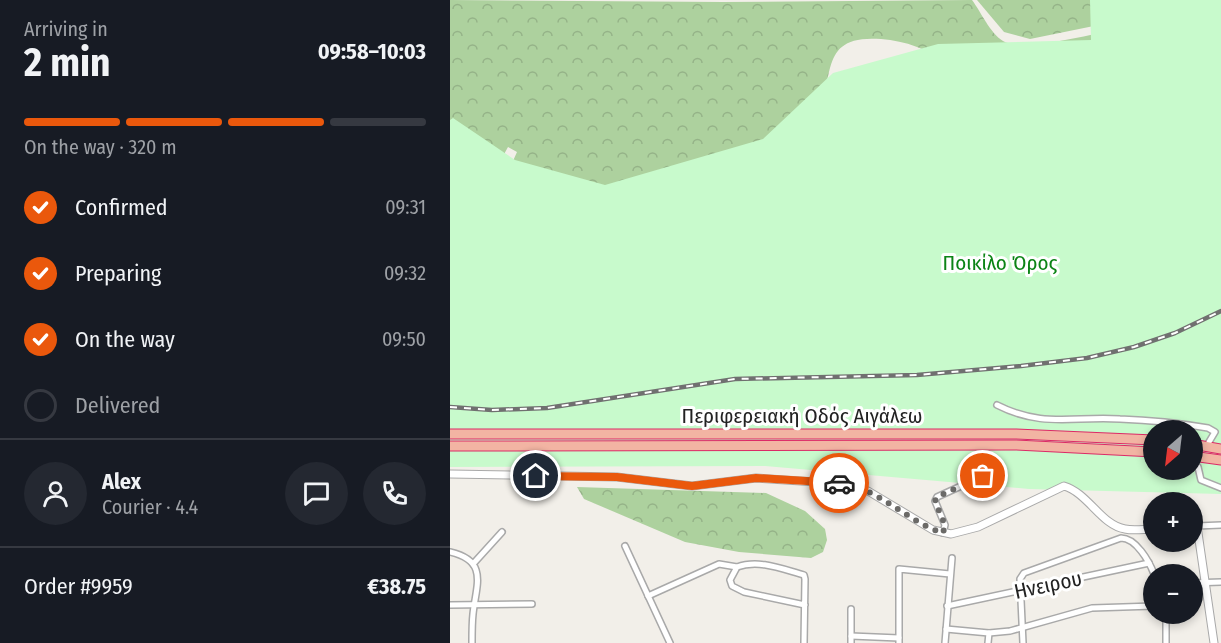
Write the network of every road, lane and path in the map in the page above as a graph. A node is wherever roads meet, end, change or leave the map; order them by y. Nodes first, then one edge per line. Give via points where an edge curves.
1 (997, 405) dead end
2 (1215, 432) junction
3 (450, 435) edge
4 (1221, 435) edge
5 (1143, 440) edge
6 (1209, 442) dead end
7 (450, 446) edge
8 (1203, 446) edge
9 (1221, 449) edge
10 (1143, 451) edge
11 (1203, 458) edge
12 (1221, 460) edge
13 (450, 474) edge
14 (983, 476) dead end
15 (1201, 480) edge
16 (1221, 488) edge
17 (1221, 525) edge
18 (1203, 526) edge
19 (1143, 529) edge
20 (502, 532) dead end
21 (943, 533) junction
22 (625, 546) dead end
23 (450, 552) edge
24 (1201, 552) edge
25 (952, 558) dead end
26 (1149, 563) joint
27 (473, 564) junction
28 (737, 567) junction
29 (950, 574) junction
30 (1207, 581) junction
31 (1203, 582) edge
32 (1221, 582) edge
33 (1021, 592) junction
34 (648, 596) junction
35 (450, 604) edge
36 (532, 604) dead end
37 (805, 605) junction
38 (476, 606) junction
39 (947, 606) junction
40 (1143, 606) edge
41 (851, 609) dead end
42 (1166, 624) edge
43 (1023, 628) junction
44 (946, 629) junction
45 (989, 633) junction
46 (851, 636) junction
47 (899, 640) edge
48 (1216, 640) edge
49 (472, 643) edge
50 (670, 643) edge
51 (804, 643) edge
52 (851, 643) edge
53 (945, 643) edge
54 (988, 643) edge
55 (1023, 643) edge
56 (1166, 643) edge

1 - 2 street via 1037,420 1118,418
2 - 4 street
2 - 6 street
3 - 5 highway, Περιφερειακή Οδός Αιγάλεω via 1016,434
7 - 10 highway, Περιφερειακή Οδός Αιγάλεω via 1016,445
8 - 9 highway
11 - 12 highway
13 - 21 street via 617,477 692,486 756,478 847,484 868,491
14 - 21 street via 935,499 945,525
15 - 16 street
17 - 18 street
19 - 21 street via 1118,527 1064,486 978,527 957,534
20 - 27 street
22 - 34 street
23 - 27 street
24 - 30 street
25 - 29 street
26 - 33 street, Ηνειρου
26 - 33 street via 1130,540 1120,538 1024,573 1020,579
27 - 38 street via 479,585
28 - 34 street via 719,564
28 - 37 street via 730,580 732,586
28 - 37 street via 758,563 804,575
29 - 39 street
29 - 47 street via 899,569
30 - 31 street
30 - 32 street
30 - 48 street
33 - 39 street, Ηνειρου
33 - 43 street
34 - 50 street
35 - 38 street
36 - 38 street
37 - 51 street
38 - 49 street
39 - 44 street
40 - 43 street via 1092,608
41 - 46 street
42 - 56 street
43 - 45 street
43 - 55 street
44 - 45 street
44 - 53 street
45 - 54 street
46 - 47 street
46 - 52 street

